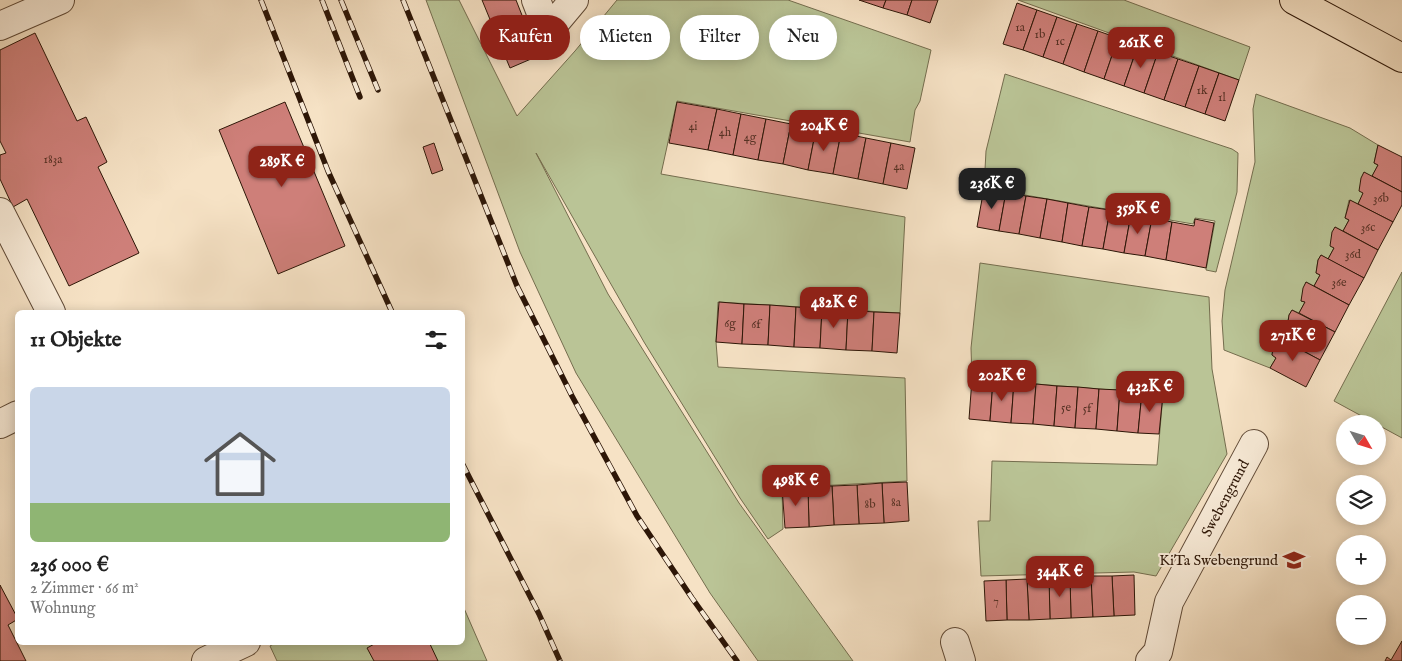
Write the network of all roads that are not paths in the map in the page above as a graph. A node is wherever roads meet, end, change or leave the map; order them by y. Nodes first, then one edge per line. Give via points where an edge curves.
1 (60, 0) edge
2 (536, 0) edge
3 (574, 0) edge
4 (1294, 0) edge
5 (0, 26) edge
6 (1402, 58) edge
7 (0, 212) edge
8 (50, 310) edge
9 (1254, 444) dead end
10 (240, 645) edge
11 (206, 661) edge
12 (1150, 661) edge

1 - 5 street
2 - 3 street via 548,31
4 - 6 main road
7 - 8 street
9 - 12 street, Swebengrund via 1169,602 1158,652
10 - 11 street

